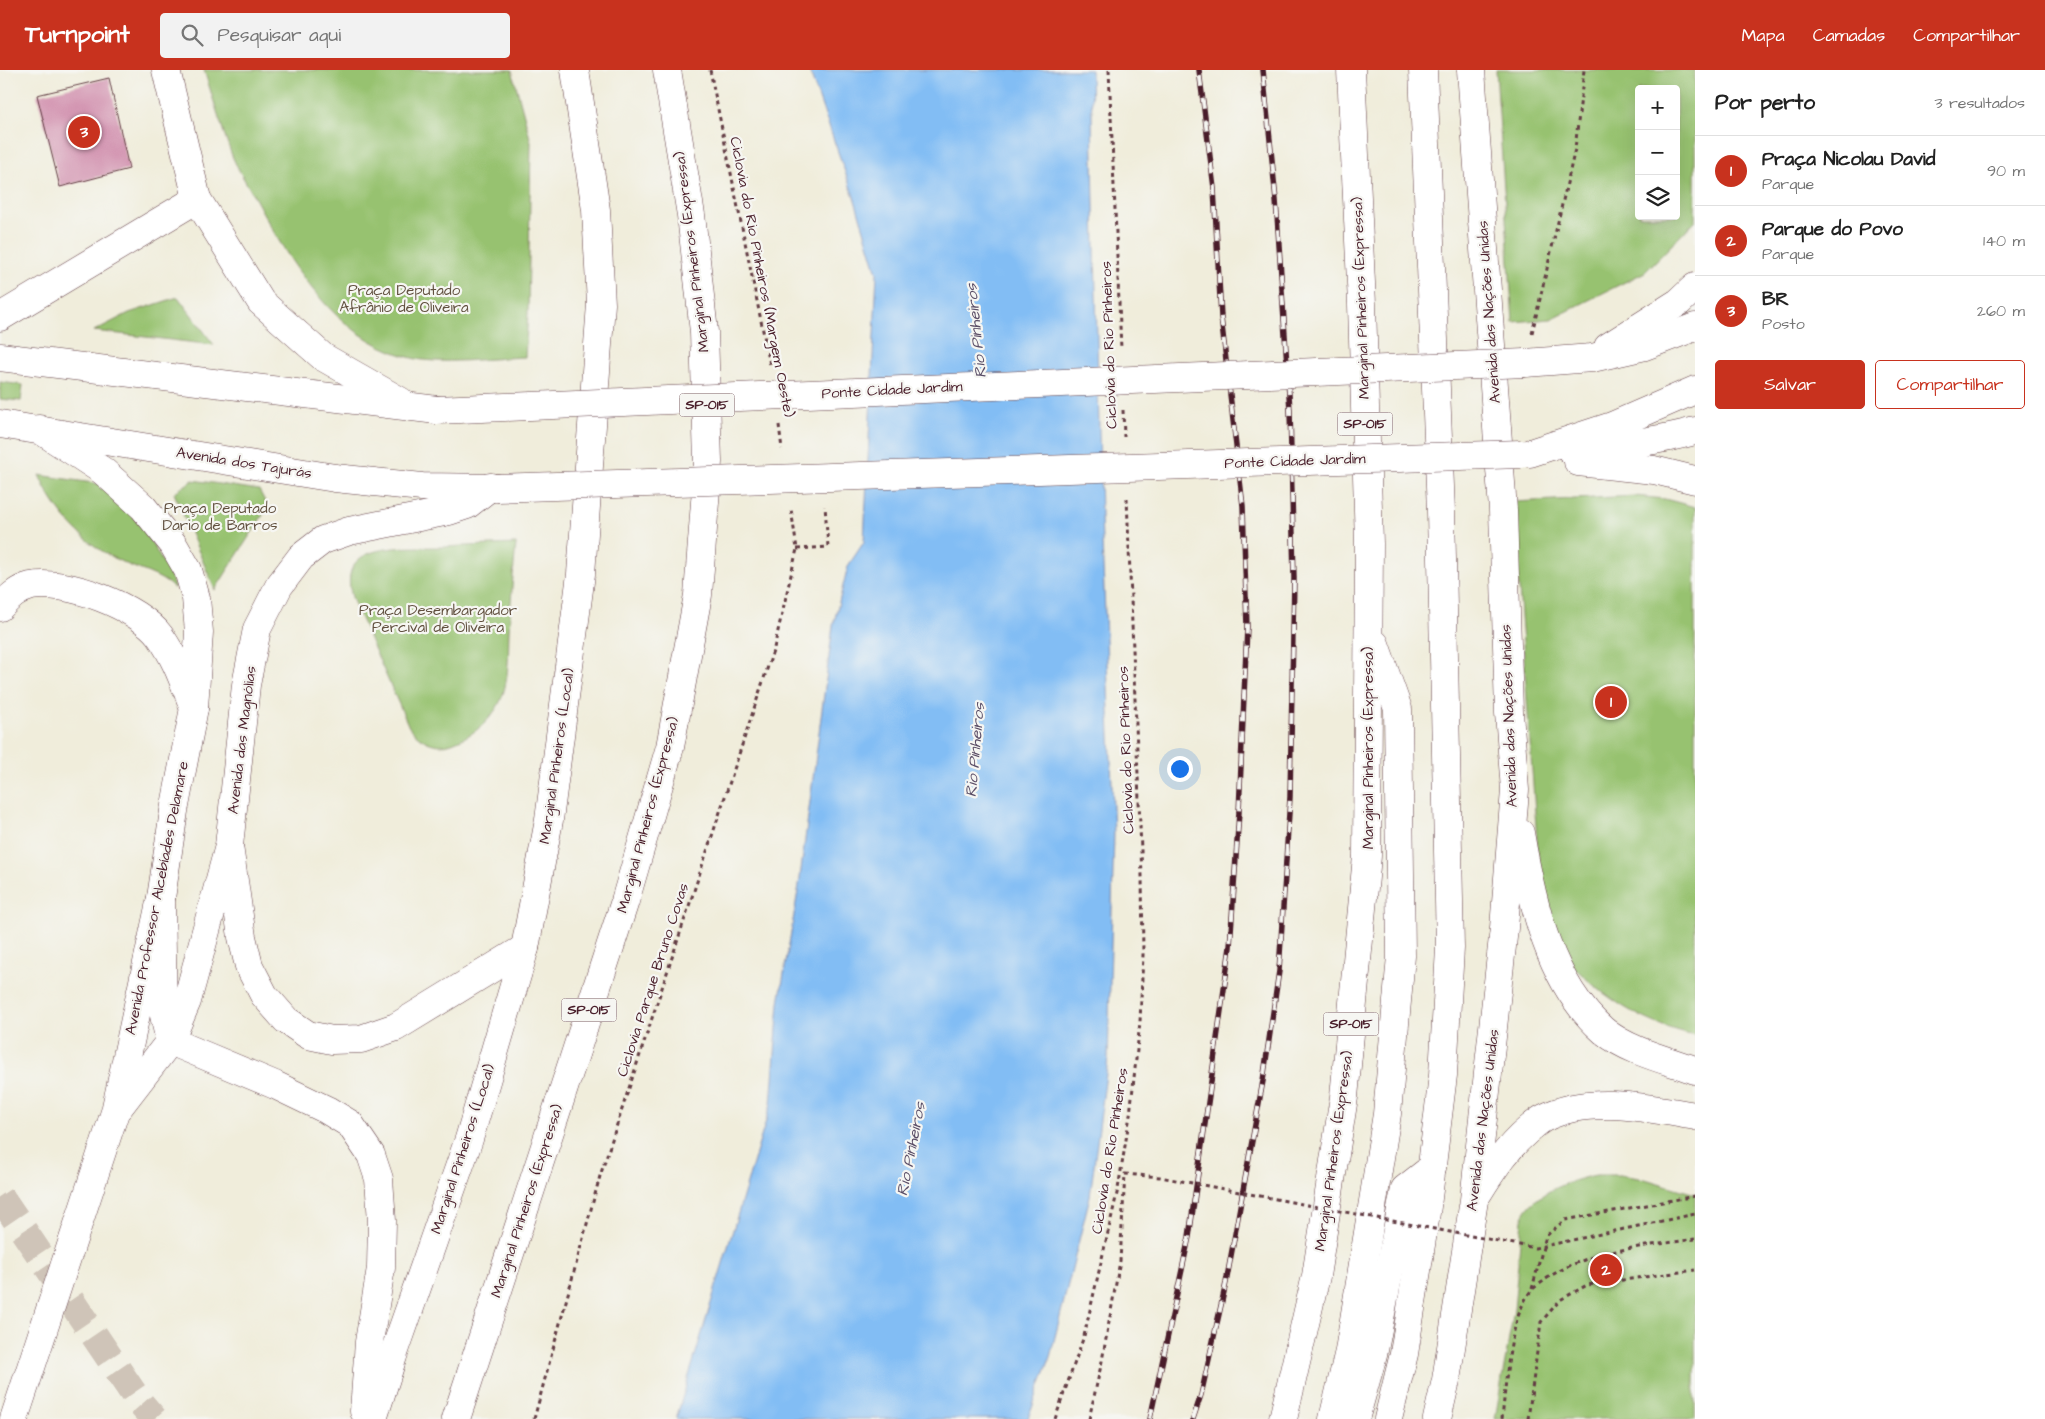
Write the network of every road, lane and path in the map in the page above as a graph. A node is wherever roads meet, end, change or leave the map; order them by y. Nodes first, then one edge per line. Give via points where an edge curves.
1 (166, 70) edge
2 (575, 70) edge
3 (667, 70) edge
4 (710, 70) edge
5 (1109, 70) edge
6 (1351, 70) edge
7 (1423, 70) edge
8 (1471, 70) edge
9 (1584, 70) edge
10 (198, 199) junction
11 (1695, 288) edge
12 (0, 316) edge
13 (1695, 328) edge
14 (0, 357) edge
15 (1121, 358) dead end
16 (1592, 358) junction
17 (1525, 362) junction
18 (770, 366) dead end
19 (1695, 390) edge
20 (424, 408) junction
21 (1123, 408) dead end
22 (0, 424) edge
23 (779, 424) dead end
24 (39, 429) junction
25 (1695, 430) edge
26 (1124, 438) dead end
27 (783, 452) dead end
28 (1525, 454) junction
29 (823, 477) junction
30 (1695, 480) edge
31 (493, 488) junction
32 (1127, 498) dead end
33 (790, 500) dead end
34 (797, 549) junction
35 (0, 607) edge
36 (1368, 623) junction
37 (194, 708) junction
38 (1515, 790) junction
39 (229, 846) junction
40 (160, 898) junction
41 (524, 948) junction
42 (170, 1041) junction
43 (1695, 1070) edge
44 (115, 1112) junction
45 (1695, 1116) edge
46 (1432, 1168) junction
47 (1695, 1196) edge
48 (1474, 1200) junction
49 (1695, 1214) edge
50 (1695, 1239) edge
51 (1695, 1270) edge
52 (1532, 1290) junction
53 (14, 1419) edge
54 (363, 1419) edge
55 (373, 1419) edge
56 (456, 1419) edge
57 (534, 1419) edge
58 (1055, 1419) edge
59 (1089, 1419) edge
60 (1283, 1419) edge
61 (1333, 1419) edge
62 (1355, 1419) edge
63 (1388, 1419) edge
64 (1438, 1419) edge
65 (1502, 1419) edge
66 (1528, 1419) edge

1 - 10 main road
2 - 41 main road, Marginal Pinheiros (Local) via 596,210 601,304 581,574 550,820
3 - 56 main road, Marginal Pinheiros (Expressa) / SP-015 via 691,215 704,332 708,462 698,595 670,747 625,901
4 - 18 path, Ciclovia do Rio Pinheiros (Margem Oeste)
5 - 15 path, Ciclovia do Rio Pinheiros
6 - 36 main road, Marginal Pinheiros (Expressa) / SP-015 via 1362,304
7 - 46 main road via 1441,511 1450,948 1443,1075
8 - 38 main road, Avenida das Nações Unidas via 1503,510 1509,713
9 - 17 path via 1575,149
10 - 12 main road
10 - 20 main road via 261,302 323,356
11 - 16 main road via 1679,302
13 - 16 main road, Ponte Cidade Jardim via 1645,346
14 - 20 main road
16 - 17 main road, Ponte Cidade Jardim
17 - 20 main road, Ponte Cidade Jardim, bridge
19 - 28 main road via 1612,426
21 - 26 path, Ciclovia do Rio Pinheiros
22 - 24 main road, Avenida dos Tajurás
23 - 27 path, Ciclovia do Rio Pinheiros (Margem Oeste)
24 - 31 main road, Avenida dos Tajurás via 335,478 422,487
24 - 37 main road, Avenida Professor Alcebíades Delamare via 103,471 143,508 173,544 188,570 196,598 199,632
25 - 28 main road via 1670,438 1609,448
28 - 29 main road, Ponte Cidade Jardim, bridge
28 - 30 main road via 1654,470
29 - 31 main road, Ponte Cidade Jardim, bridge
29 - 34 path via 828,547
31 - 39 main road, Avenida das Magnólias via 467,505 449,511 349,531 323,540 301,557 279,586 257,629 248,676
32 - 58 path, Ciclovia do Rio Pinheiros via 1142,876 1140,1022 1130,1115 1116,1198 1084,1336
33 - 34 path
34 - 57 path, Ciclovia Parque Bruno Covas via 774,648 600,1176
35 - 37 main road via 16,592 31,586 54,585 89,592 133,613 159,634 176,661
36 - 60 main road, Marginal Pinheiros (Expressa) / SP-015 via 1367,856 1344,1097 1316,1276
36 - 61 main road via 1398,709 1400,956 1387,1114 1349,1351
37 - 40 main road, Avenida Professor Alcebíades Delamare
38 - 43 main road via 1521,835 1539,915 1554,961 1580,1006 1605,1032 1640,1052
38 - 48 main road, Avenida das Nações Unidas via 1504,928
39 - 41 main road via 249,966 264,995 286,1020 308,1035 332,1040 362,1039 396,1027
39 - 42 main road, Avenida das Magnólias via 187,1001
40 - 42 main road via 162,1011
40 - 44 main road, Avenida Professor Alcebíades Delamare
41 - 55 main road, Marginal Pinheiros (Local) via 469,1139
42 - 44 main road, Avenida das Magnólias
42 - 54 main road via 327,1110 350,1124 371,1155 379,1179 381,1268
44 - 53 main road, Avenida Professor Alcebíades Delamare
45 - 48 main road via 1647,1108 1596,1105 1566,1109 1542,1119 1512,1144 1494,1166
46 - 62 main road via 1405,1188 1373,1355
46 - 63 main road via 1404,1354
47 - 52 path via 1564,1220 1546,1236
48 - 64 main road, Avenida das Nações Unidas
49 - 59 path, bridge via 1535,1248 1160,1177 1125,1174 1117,1280
50 - 52 path via 1601,1254 1575,1263
51 - 66 path via 1587,1285 1560,1300 1541,1322
52 - 65 path via 1519,1313 1508,1365

